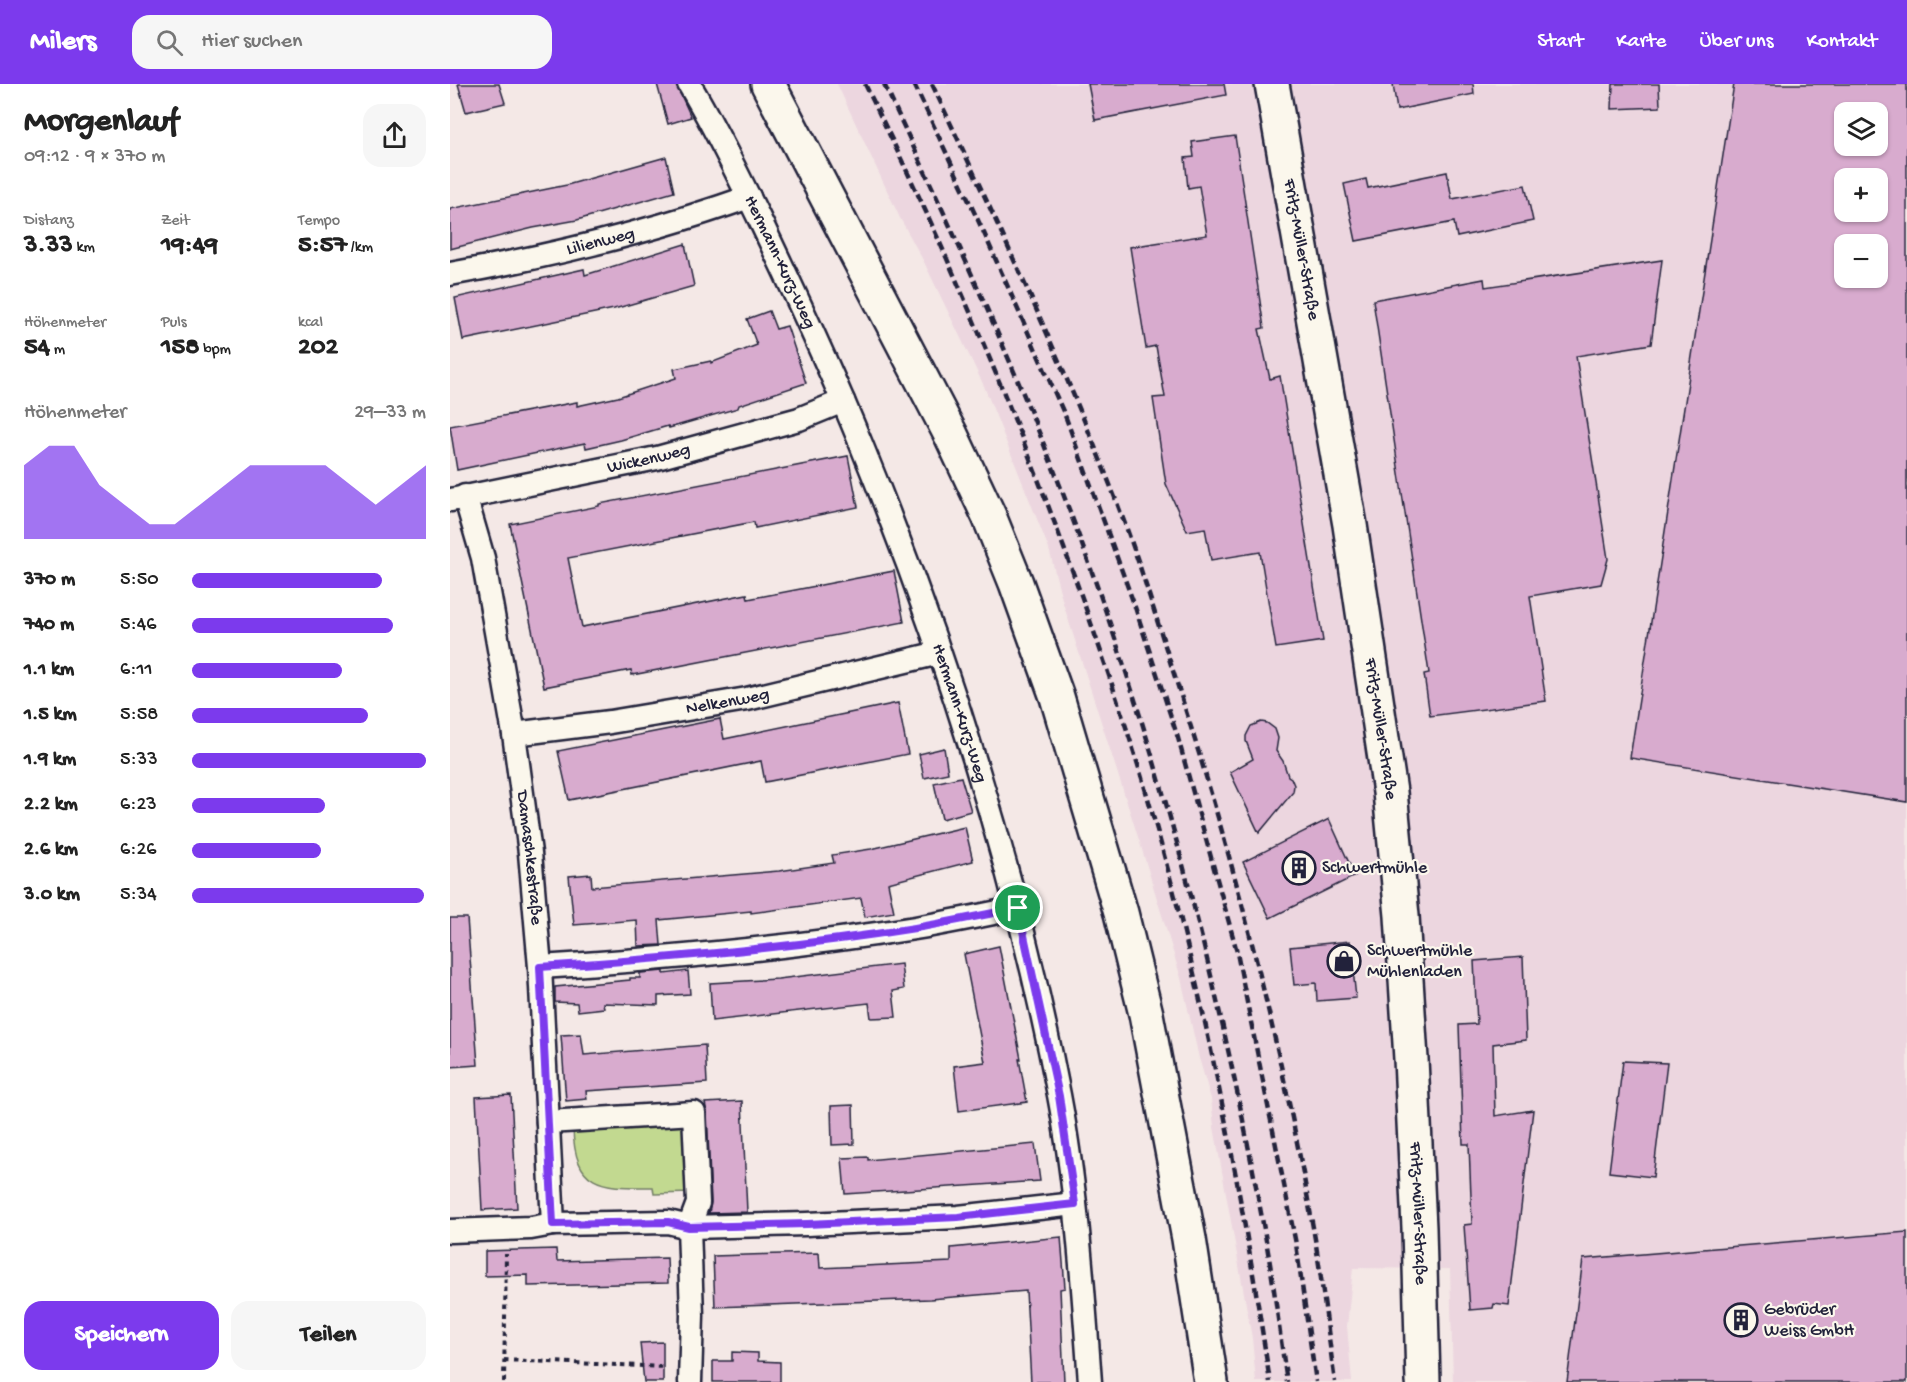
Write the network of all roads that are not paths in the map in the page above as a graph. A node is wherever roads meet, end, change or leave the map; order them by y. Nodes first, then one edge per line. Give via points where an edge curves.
1 (689, 84) edge
2 (768, 84) edge
3 (1272, 84) edge
4 (749, 197) junction
5 (450, 274) edge
6 (843, 401) junction
7 (457, 498) edge
8 (939, 653) junction
9 (514, 734) junction
10 (1018, 908) junction
11 (540, 967) junction
12 (548, 1122) junction
13 (1075, 1204) junction
14 (553, 1224) junction
15 (689, 1227) junction
16 (450, 1231) edge
17 (682, 1375) edge
18 (1090, 1382) edge
19 (1211, 1382) edge
20 (1423, 1382) edge

1 - 4 street, Hermann-Kurz-Weg
2 - 19 main road via 951,435 1016,583 1057,697 1121,913 1146,1014 1189,1239
3 - 20 main road, Fritz-Müller-Straße via 1350,525 1390,792 1412,1059
4 - 5 street, Lilienweg via 623,237
4 - 6 street, Hermann-Kurz-Weg
6 - 7 street, Wickenweg via 798,419 657,458
6 - 8 street, Hermann-Kurz-Weg via 890,514
7 - 9 street, Damaschkestraße via 483,558
8 - 9 street, Nelkenweg via 747,699
8 - 10 street, Hermann-Kurz-Weg
9 - 11 street, Damaschkestraße
10 - 11 street via 916,928 777,946
10 - 13 street, Hermann-Kurz-Weg via 1059,1096
11 - 12 street, Damaschkestraße
12 - 14 street, Damaschkestraße
12 - 15 street via 694,1113 698,1203
13 - 15 street via 958,1217
13 - 18 street, Hermann-Kurz-Weg
14 - 15 street via 668,1222
14 - 16 street
15 - 17 street via 692,1315

